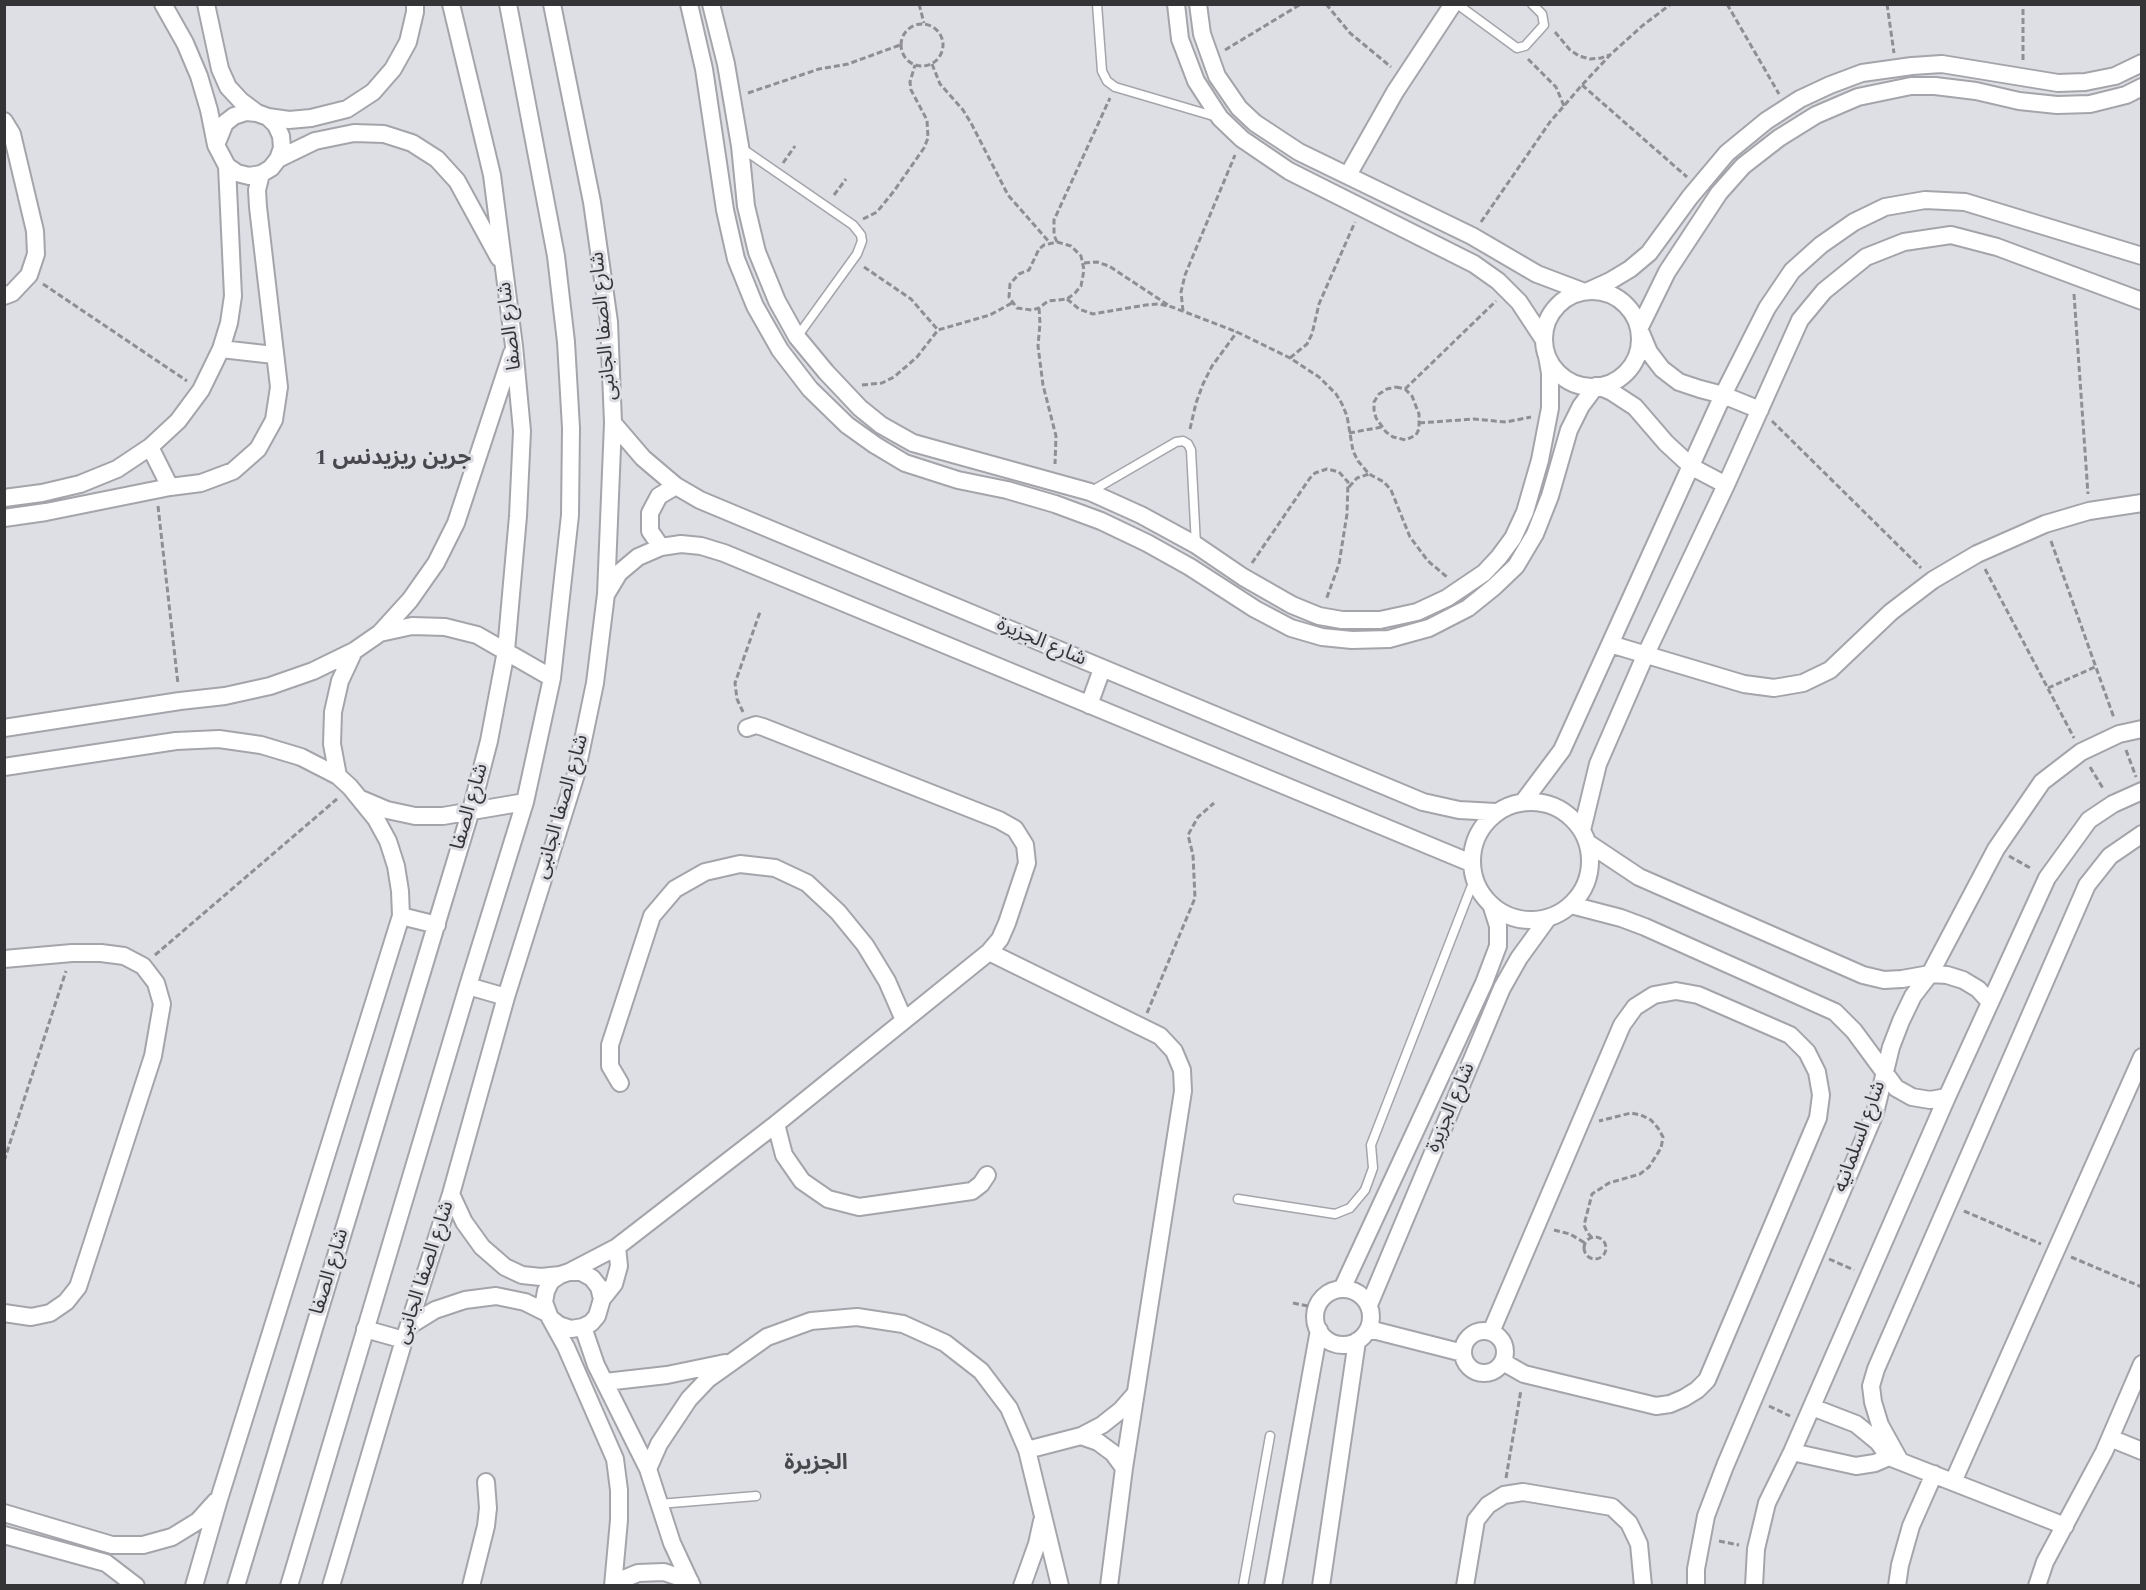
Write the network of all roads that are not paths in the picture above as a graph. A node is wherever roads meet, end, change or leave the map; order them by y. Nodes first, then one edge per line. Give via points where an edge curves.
1 (163, 4) edge
2 (206, 4) edge
3 (415, 4) edge
4 (451, 4) edge
5 (508, 4) edge
6 (552, 4) edge
7 (689, 4) edge
8 (711, 4) edge
9 (1097, 4) edge
10 (1176, 4) edge
11 (1198, 4) edge
12 (1455, 4) edge
13 (1532, 4) edge
14 (1209, 59) junction
15 (2142, 63) edge
16 (1904, 67) junction
17 (1191, 68) junction
18 (1911, 86) junction
19 (2142, 87) edge
20 (263, 115) junction
21 (1220, 118) junction
22 (4, 121) edge
23 (216, 145) junction
24 (740, 146) junction
25 (278, 159) junction
26 (227, 166) junction
27 (261, 174) junction
28 (1348, 175) junction
29 (2141, 255) edge
30 (504, 268) junction
31 (1585, 291) junction
32 (4, 296) edge
33 (2142, 301) edge
34 (1640, 330) junction
35 (797, 337) junction
36 (514, 346) junction
37 (1545, 348) junction
38 (221, 349) junction
39 (274, 355) junction
40 (1597, 386) junction
41 (1723, 395) junction
42 (860, 408) junction
43 (1760, 410) junction
44 (614, 423) junction
45 (847, 424) junction
46 (150, 447) junction
47 (964, 458) junction
48 (1692, 467) junction
49 (958, 480) junction
50 (1726, 485) junction
51 (676, 486) junction
52 (163, 488) junction
53 (1090, 492) junction
54 (4, 498) edge
55 (2142, 503) edge
56 (4, 518) edge
57 (1196, 545) junction
58 (660, 547) junction
59 (606, 594) junction
60 (380, 633) junction
61 (1610, 644) junction
62 (354, 651) junction
63 (506, 651) junction
64 (1645, 656) junction
65 (1102, 669) junction
66 (552, 678) junction
67 (1089, 705) junction
68 (751, 726) road end
69 (4, 728) edge
70 (2142, 729) edge
71 (4, 767) edge
72 (2140, 786) edge
73 (350, 787) junction
74 (525, 802) junction
75 (1523, 802) junction
76 (471, 810) junction
77 (1496, 812) junction
78 (2142, 834) edge
79 (1585, 836) junction
80 (1471, 862) junction
81 (1473, 879) junction
82 (1571, 905) junction
83 (1492, 907) junction
84 (401, 916) junction
85 (1548, 918) junction
86 (437, 925) junction
87 (989, 952) junction
88 (4, 959) edge
89 (1930, 974) junction
90 (468, 986) junction
91 (506, 997) junction
92 (1990, 1002) junction
93 (904, 1020) junction
94 (2142, 1058) edge
95 (1885, 1075) junction
96 (620, 1083) dead end
97 (1947, 1097) junction
98 (776, 1124) junction
99 (987, 1175) dead end
100 (451, 1194) junction
101 (1238, 1199) dead end
102 (617, 1247) junction
103 (507, 1268) junction
104 (564, 1273) junction
105 (1342, 1289) junction
106 (497, 1296) junction
107 (602, 1299) junction
108 (1369, 1305) junction
109 (4, 1313) edge
110 (549, 1315) junction
111 (583, 1328) junction
112 (365, 1329) junction
113 (1369, 1329) junction
114 (1319, 1330) junction
115 (1491, 1332) junction
116 (406, 1333) junction
117 (1357, 1341) junction
118 (1463, 1353) junction
119 (729, 1362) junction
120 (1503, 1362) junction
121 (2142, 1364) edge
122 (605, 1382) junction
123 (1136, 1392) junction
124 (1812, 1407) junction
125 (1081, 1436) junction
126 (1270, 1436) dead end
127 (2110, 1438) junction
128 (1027, 1450) junction
129 (2142, 1450) edge
130 (1792, 1452) junction
131 (1895, 1459) junction
132 (1124, 1468) junction
133 (648, 1469) junction
134 (1934, 1474) junction
135 (486, 1482) dead end
136 (1953, 1482) junction
137 (756, 1496) dead end
138 (219, 1499) junction
139 (659, 1504) junction
140 (4, 1513) edge
141 (1043, 1515) junction
142 (2065, 1526) junction
143 (5, 1537) edge
144 (691, 1583) edge
145 (613, 1584) edge
146 (136, 1586) edge
147 (194, 1586) edge
148 (236, 1586) edge
149 (289, 1586) edge
150 (331, 1586) edge
151 (471, 1586) edge
152 (1022, 1586) edge
153 (1060, 1586) edge
154 (1109, 1586) edge
155 (1243, 1586) edge
156 (1273, 1586) edge
157 (1321, 1586) edge
158 (1465, 1586) edge
159 (1643, 1586) edge
160 (1696, 1586) edge
161 (1754, 1586) edge
162 (1897, 1586) edge
163 (2037, 1586) edge

1 - 23 street via 199,76
2 - 20 street via 220,69 228,87 241,102
3 - 20 street via 408,42 393,69 373,92 347,109 300,119
4 - 30 street, شارع الصفا via 492,175
5 - 66 street via 556,256 566,342 571,428 570,515
6 - 44 street, شارع الصفا الجانبى via 592,202 609,322
7 - 45 street via 736,259 755,306 780,350 810,390
8 - 24 street
9 - 21 lane via 1103,77 1115,87
10 - 17 street via 1180,39
11 - 14 street
12 - 13 lane via 1514,48 1520,48 1544,25 1542,14
12 - 28 street via 1405,77
14 - 17 street
14 - 28 street via 1239,108 1255,123 1299,152
15 - 16 street via 2115,76 2058,83 1942,63
16 - 18 street
16 - 31 street via 1862,73 1830,84 1767,121 1727,153 1649,254 1610,281
17 - 21 street
18 - 19 street via 1976,91 2019,102 2057,105 2090,104
18 - 34 street via 1858,97 1816,115 1743,166 1688,238
20 - 23 street via 246,112 234,116 225,123
20 - 25 street via 276,125 281,136
21 - 37 street via 1242,139 1288,171 1473,264 1498,281 1519,302
22 - 32 street via 12,134 35,231 36,254 29,275
23 - 26 street
24 - 35 street via 747,206 758,252 777,301
24 - 35 lane via 853,225 861,235 853,260
25 - 27 street
25 - 30 street via 315,141 354,133 384,134 412,143 437,159 456,181
26 - 27 street via 249,176
26 - 38 street via 233,296
27 - 39 street via 258,207
28 - 31 street via 1472,236 1537,274
29 - 41 street via 1965,202 1925,200 1885,207 1821,244 1792,271 1767,308
30 - 36 street, شارع الصفا
31 - 34 street via 1605,292 1621,300 1633,313
31 - 37 street via 1570,296 1550,314 1545,327
33 - 43 street via 1997,247 1951,236 1905,242 1866,257 1824,291 1800,321
34 - 40 street via 1636,357 1630,368 1609,384
34 - 41 street via 1662,369 1700,390
35 - 42 street
36 - 60 street via 456,523 436,563
36 - 63 street, شارع الصفا via 522,431
37 - 40 street via 1555,369 1567,380
37 - 57 street via 1550,408 1525,512 1499,557 1484,573 1447,598 1417,612 1380,620 1319,616 1243,577
38 - 39 street
38 - 46 street via 201,390 178,421
39 - 52 street via 279,387 274,420 258,449 233,471 201,483
40 - 48 street via 1635,407
40 - 49 street via 1574,418 1550,496 1515,566 1468,608 1430,628 1389,639 1332,638 1291,628 1181,562 1101,521 1045,501
41 - 43 street
41 - 48 street
42 - 45 street
42 - 47 street via 913,443
43 - 50 street
44 - 51 street, شارع الجزيرة via 643,458
44 - 59 street, شارع الصفا الجانبى
45 - 49 street via 904,463
46 - 52 street
46 - 54 street via 117,469 80,484
47 - 49 street
47 - 53 street
48 - 50 street
48 - 61 street
50 - 64 street
51 - 58 street via 659,496 650,513 650,531
51 - 65 street, شارع الجزيرة via 700,500
52 - 56 street
53 - 57 street
53 - 57 lane via 1183,441 1191,450
55 - 64 street via 2089,511 2045,524 1977,554 1933,580 1891,612 1830,670 1803,683 1774,688 1744,684
58 - 59 street, شارع الجزيرة via 638,557 620,573
58 - 67 street, شارع الجزيرة via 701,546 724,554
59 - 91 street, شارع الصفا الجانبى via 595,683 576,774
60 - 62 street
60 - 63 street via 412,626 445,627 477,635
61 - 64 street
61 - 75 street via 1562,750
62 - 69 street via 313,671 225,696
62 - 73 street via 340,681 333,712 332,744
63 - 66 street
63 - 76 street, شارع الصفا
64 - 79 street via 1598,764
65 - 67 street
65 - 77 street, شارع الجزيرة via 1423,802 1459,810
66 - 74 street
67 - 80 street, شارع الجزيرة
68 - 87 street via 1015,829 1025,845 1027,863 1003,931
70 - 89 street, شارع السلمانيه via 2120,734 2081,752 2042,782 1996,849
71 - 73 street via 176,741 219,739 261,745 301,757
72 - 92 street via 2089,820 2047,878
73 - 76 street via 387,810 415,816
73 - 84 street via 376,819 388,842 396,866
74 - 76 street
74 - 90 street
75 - 77 street
75 - 79 street via 1557,807 1571,817
76 - 86 street, شارع الصفا
77 - 80 street via 1473,843
78 - 131 street via 2110,856 2087,885 1876,1369 1871,1386 1873,1402
79 - 82 street via 1589,876
79 - 89 street via 1639,877 1863,975 1884,980
80 - 81 street
81 - 83 street
81 - 101 lane via 1371,1145 1373,1168 1365,1191 1350,1208 1335,1214
82 - 85 street
82 - 95 street via 1645,927 1835,1012 1860,1038
83 - 85 street via 1509,917 1529,921
83 - 105 street, شارع الجزيرة via 1498,926 1498,946 1484,983
84 - 86 street
84 - 138 street
85 - 108 street, شارع الجزيرة via 1502,988
86 - 148 street, شارع الصفا
87 - 93 street
87 - 123 street via 1160,1036 1174,1051 1182,1070 1183,1091
88 - 109 street via 72,953 124,956 143,966 156,983 162,1004 153,1056 78,1287 50,1313 31,1317
89 - 92 street via 1964,980
89 - 95 street, شارع السلمانيه via 1901,1021
90 - 91 street
90 - 112 street
91 - 100 street, شارع الصفا الجانبى
92 - 97 street
93 - 96 street via 865,945 838,912 807,883 775,868 740,864 705,872 675,890 652,916 610,1046 610,1066
93 - 98 street
94 - 136 street
95 - 97 street via 1896,1088 1912,1097
95 - 160 street, شارع السلمانيه via 1875,1113 1706,1516
97 - 124 street
98 - 99 street via 784,1155 802,1181 828,1199 859,1207 972,1191
98 - 102 street
100 - 103 street via 482,1247
100 - 116 street, شارع الصفا الجانبى
102 - 104 street
102 - 107 street via 619,1266 614,1284
103 - 104 street via 541,1277
103 - 106 street
104 - 107 street via 581,1272 592,1278
104 - 110 street via 551,1281 546,1291 544,1302
105 - 108 street via 1358,1293
105 - 114 street via 1326,1295 1317,1308
106 - 110 street via 525,1302
106 - 116 street via 465,1300 435,1310
107 - 111 street via 597,1316
108 - 113 street
110 - 111 street via 559,1325
110 - 145 street via 615,1459 620,1520
111 - 122 street
112 - 116 street
112 - 149 street
113 - 117 street
113 - 118 street
114 - 117 street via 1340,1345
114 - 156 street
115 - 118 street via 1472,1335
115 - 120 street via 1504,1344
115 - 120 street via 1622,1026 1635,1007 1654,995 1676,991 1698,995 1790,1035 1807,1052 1817,1072 1821,1095 1818,1118 1707,1380 1684,1398 1656,1406 1524,1374
116 - 150 street, شارع الصفا الجانبى
117 - 157 street
118 - 120 street via 1469,1367 1483,1373
119 - 122 street via 667,1376
119 - 128 street via 767,1336 811,1321 857,1317 903,1324 945,1343 981,1371 1009,1408
119 - 133 street via 689,1399
121 - 127 street
122 - 133 street
123 - 125 street via 1121,1410
123 - 132 street
124 - 130 street
124 - 131 street via 1856,1424
125 - 128 street
125 - 132 street via 1113,1453
126 - 155 lane
127 - 129 street
127 - 142 street
128 - 141 street
130 - 131 street via 1856,1466
130 - 161 street via 1767,1503 1756,1549
131 - 134 street
132 - 154 street
133 - 139 street
134 - 136 street
134 - 162 street via 1911,1526
135 - 151 street via 486,1526
136 - 142 street
137 - 139 lane
138 - 140 street via 181,1532 142,1545 112,1545
138 - 147 street
139 - 144 street
141 - 152 street
141 - 153 street
142 - 163 street
143 - 146 street via 106,1563
144 - 145 street via 664,1572 638,1573
158 - 159 street via 1476,1521 1488,1505 1504,1495 1523,1492 1612,1507 1629,1523 1639,1544

